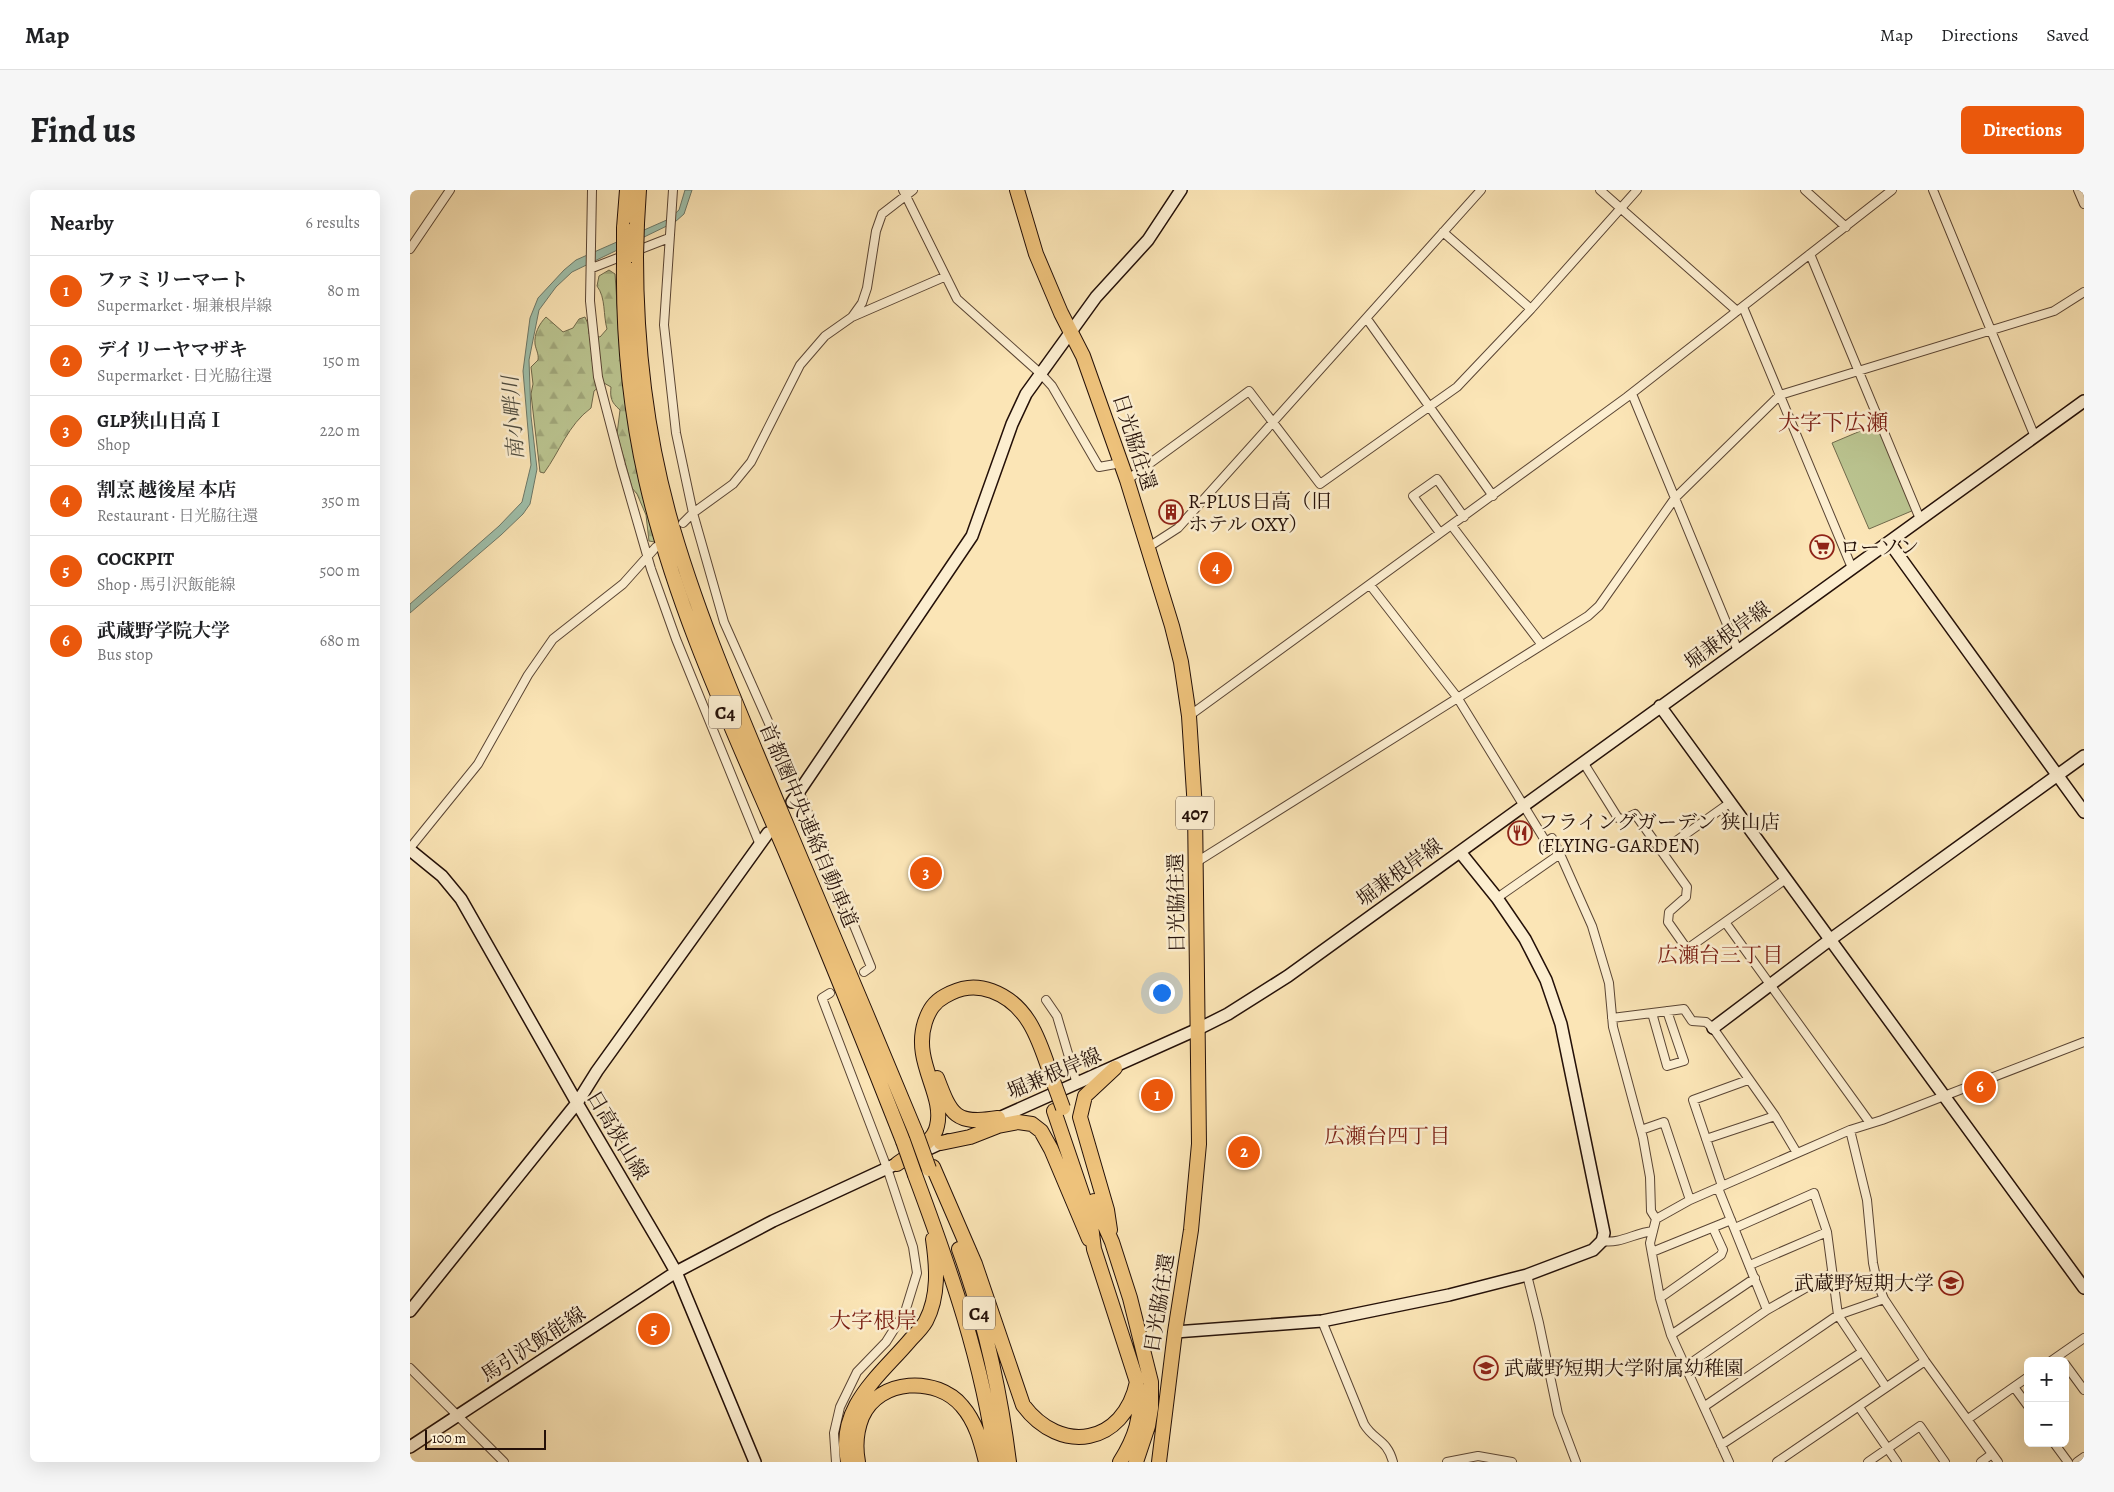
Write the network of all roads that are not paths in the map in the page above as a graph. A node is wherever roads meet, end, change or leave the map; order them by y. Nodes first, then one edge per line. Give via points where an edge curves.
1 (450, 190) edge
2 (592, 190) edge
3 (627, 190) edge
4 (639, 190) edge
5 (673, 190) edge
6 (1017, 190) edge
7 (1181, 190) edge
8 (1481, 190) edge
9 (1600, 190) edge
10 (1637, 190) edge
11 (1805, 190) edge
12 (1892, 190) edge
13 (1933, 190) edge
14 (2078, 190) edge
15 (907, 192) edge
16 (2084, 204) edge
17 (1621, 208) junction
18 (631, 226) junction
19 (1846, 227) junction
20 (1443, 232) junction
21 (669, 238) junction
22 (410, 249) edge
23 (1810, 254) junction
24 (630, 260) junction
25 (592, 268) junction
26 (944, 277) junction
27 (2084, 292) edge
28 (1531, 309) junction
29 (1740, 309) junction
30 (852, 317) junction
31 (1367, 319) junction
32 (1991, 332) junction
33 (1070, 333) junction
34 (1858, 371) junction
35 (1041, 374) junction
36 (1632, 394) junction
37 (1780, 396) junction
38 (2084, 401) edge
39 (1429, 407) junction
40 (1273, 423) junction
41 (2035, 437) junction
42 (1121, 463) junction
43 (1127, 480) junction
44 (1493, 496) junction
45 (1675, 498) junction
46 (693, 513) junction
47 (1464, 517) junction
48 (1920, 519) junction
49 (683, 523) dead end
50 (1452, 526) junction
51 (1440, 534) junction
52 (1889, 542) junction
53 (656, 547) dead end
54 (1147, 548) junction
55 (648, 556) junction
56 (1852, 568) junction
57 (1370, 585) junction
58 (1542, 645) junction
59 (1738, 651) junction
60 (1457, 697) junction
61 (1660, 706) junction
62 (1189, 716) junction
63 (2084, 756) edge
64 (1584, 762) junction
65 (2058, 776) junction
66 (799, 792) junction
67 (792, 802) dead end
68 (1731, 802) junction
69 (1524, 806) junction
70 (2084, 812) edge
71 (768, 833) dead end
72 (760, 845) junction
73 (410, 849) edge
74 (1662, 851) junction
75 (1460, 852) junction
76 (1560, 854) junction
77 (1195, 862) junction
78 (1786, 879) junction
79 (1497, 898) junction
80 (1725, 922) junction
81 (1831, 940) junction
82 (864, 972) dead end
83 (1770, 985) junction
84 (830, 993) dead end
85 (1046, 1000) dead end
86 (1667, 1011) junction
87 (1652, 1013) junction
88 (1612, 1018) junction
89 (1713, 1028) junction
90 (1198, 1029) junction
91 (2084, 1042) edge
92 (1115, 1068) junction
93 (1048, 1080) junction
94 (1748, 1080) junction
95 (1077, 1084) junction
96 (1944, 1096) junction
97 (577, 1103) junction
98 (1058, 1109) junction
99 (1775, 1116) junction
100 (998, 1118) junction
101 (1870, 1123) junction
102 (1641, 1130) junction
103 (1850, 1130) junction
104 (1706, 1139) junction
105 (942, 1143) junction
106 (1797, 1153) junction
107 (892, 1166) junction
108 (931, 1168) junction
109 (1720, 1187) junction
110 (1690, 1200) junction
111 (930, 1214) junction
112 (1656, 1219) junction
113 (1731, 1220) junction
114 (1713, 1228) junction
115 (1735, 1228) junction
116 (1652, 1231) junction
117 (1827, 1232) junction
118 (1602, 1241) junction
119 (1112, 1242) junction
120 (1094, 1249) junction
121 (1652, 1252) junction
122 (1750, 1265) junction
123 (676, 1272) junction
124 (1832, 1273) junction
125 (1527, 1275) junction
126 (1755, 1278) junction
127 (2084, 1288) edge
128 (1660, 1298) junction
129 (1884, 1299) junction
130 (1767, 1310) junction
131 (410, 1311) edge
132 (1838, 1314) junction
133 (1322, 1321) junction
134 (1175, 1332) junction
135 (1671, 1335) junction
136 (2084, 1338) edge
137 (1862, 1352) junction
138 (2062, 1357) edge
139 (1925, 1361) junction
140 (1685, 1367) junction
141 (410, 1368) edge
142 (2069, 1369) edge
143 (2024, 1380) edge
144 (1137, 1382) junction
145 (1886, 1387) junction
146 (2014, 1387) junction
147 (2084, 1390) edge
148 (2025, 1402) edge
149 (1705, 1406) junction
150 (1859, 1407) junction
151 (458, 1416) junction
152 (1968, 1419) junction
153 (1142, 1444) junction
154 (1721, 1445) junction
155 (410, 1447) edge
156 (2057, 1447) edge
157 (1888, 1448) junction
158 (1992, 1454) junction
159 (2084, 1457) edge
160 (504, 1462) edge
161 (755, 1462) edge
162 (836, 1462) edge
163 (848, 1462) edge
164 (858, 1462) edge
165 (986, 1462) edge
166 (996, 1462) edge
167 (1009, 1462) edge
168 (1120, 1462) edge
169 (1130, 1462) edge
170 (1136, 1462) edge
171 (1159, 1462) edge
172 (1394, 1462) edge
173 (1446, 1462) edge
174 (1512, 1462) edge
175 (1576, 1462) edge
176 (1729, 1462) edge
177 (1778, 1462) edge
178 (1868, 1462) edge
179 (1897, 1462) edge
180 (1945, 1462) edge
181 (1981, 1462) edge
182 (1998, 1462) edge
183 (2068, 1462) edge
184 (2077, 1462) edge

1 - 22 street
2 - 25 street
3 - 18 highway, 首都圏中央連絡自動車道 / C4
4 - 18 highway, 首都圏中央連絡自動車道 / C4
5 - 21 street
6 - 33 highway, 日光脇往還 / 407 via 1036,254
7 - 33 street via 1148,240 1096,297
8 - 20 street
9 - 17 street
10 - 17 street
11 - 19 street
12 - 19 street
13 - 32 street
14 - 16 street
15 - 26 street
15 - 30 street via 882,214 876,231 867,288
17 - 28 street
17 - 29 street
18 - 24 highway, 首都圏中央連絡自動車道 / C4, bridge
19 - 23 street
20 - 28 street
20 - 31 street
21 - 25 street
21 - 46 street via 664,325 676,433
23 - 29 street
23 - 34 street
24 - 108 highway, 首都圏中央連絡自動車道 / C4, bridge via 649,421 679,549 750,737
24 - 111 highway, 首都圏中央連絡自動車道 / C4, bridge via 626,340 633,405 646,481 670,562 701,652 857,1024
25 - 55 street via 590,301 598,377
26 - 30 street
26 - 35 street via 956,298
27 - 32 street via 2054,312
28 - 39 street via 1456,387
29 - 36 street
29 - 37 street
30 - 46 street via 825,336 800,365 752,462 733,484
31 - 39 street
31 - 40 street
32 - 34 street
32 - 41 street
33 - 35 street
33 - 42 highway, 日光脇往還 / 407 via 1083,356
34 - 37 street
34 - 48 street
35 - 42 street via 1052,386 1099,467
35 - 66 street via 1026,394 1012,424 972,536
36 - 44 street
36 - 45 street
37 - 45 street
37 - 56 street
38 - 41 street, 堀兼根岸線
39 - 40 street via 1320,484
39 - 44 street
40 - 43 street via 1249,391
40 - 54 street via 1178,528
41 - 48 street, 堀兼根岸線
42 - 43 highway, 日光脇往還 / 407
43 - 54 highway, 日光脇往還 / 407
44 - 47 street
45 - 58 street via 1599,606
45 - 59 street
46 - 49 street
46 - 66 street via 724,622
47 - 50 street
47 - 51 street via 1438,479 1413,496
48 - 52 street, 堀兼根岸線
50 - 51 street
50 - 58 street
51 - 57 street
52 - 56 street, 堀兼根岸線
52 - 65 street
53 - 55 street
54 - 62 highway, 日光脇往還 / 407 via 1172,626
55 - 72 street via 676,638
55 - 73 street via 624,584 553,639 528,675 478,764
56 - 59 street, 堀兼根岸線
57 - 60 street
57 - 62 street
58 - 60 street
59 - 61 street, 堀兼根岸線
60 - 69 street
60 - 77 street
61 - 64 street, 堀兼根岸線
61 - 68 street
62 - 77 highway, 日光脇往還 / 407
63 - 65 street
64 - 69 street, 堀兼根岸線
64 - 74 street via 1618,818 1624,820 1635,814
65 - 70 street
65 - 81 street
66 - 67 street
66 - 82 street via 871,967
68 - 74 street
68 - 78 street
69 - 75 street, 堀兼根岸線
69 - 76 street via 1546,842 1552,838
71 - 72 street
72 - 97 street
73 - 97 street, 日高狭山線 via 442,876 461,899
74 - 80 street via 1687,888 1686,897 1669,912 1668,922 1687,949
75 - 79 street
75 - 90 street, 堀兼根岸線 via 1288,976
76 - 79 street
76 - 88 street via 1592,926 1609,982
77 - 90 highway, 日光脇往還 / 407
78 - 80 street
78 - 81 street
79 - 118 street via 1536,959 1561,1024 1604,1233
80 - 83 street
81 - 83 street
81 - 96 street
83 - 89 street
83 - 101 street
84 - 107 street via 822,998
85 - 95 street via 1061,1029
86 - 87 street
86 - 87 street via 1684,1061 1667,1066
86 - 89 street via 1684,1009 1692,1020 1706,1022
87 - 88 street
88 - 102 street
89 - 94 street
90 - 92 street, 堀兼根岸線
90 - 134 highway, 日光脇往還 / 407 via 1198,1171
91 - 96 street
92 - 95 street, 堀兼根岸線
92 - 119 highway via 1086,1096 1080,1117 1107,1210
93 - 98 highway
93 - 100 highway via 1030,1041 1007,1006 984,995 971,995 956,999 940,1011 933,1024 932,1055 949,1107 955,1115 967,1120
93 - 107 highway via 1037,1034 1014,1004 1000,994 982,988 967,987 944,996 928,1012 922,1046 938,1109 937,1128 930,1138
94 - 99 street
94 - 104 street via 1693,1100
95 - 100 street, 堀兼根岸線
96 - 101 street
96 - 127 street
97 - 123 street, 日高狭山線
97 - 131 street
98 - 119 highway via 1098,1215
98 - 120 highway via 1090,1217
99 - 104 street
99 - 106 street
100 - 105 street, 堀兼根岸線
101 - 103 street
102 - 110 street via 1664,1122
102 - 112 street via 1650,1177 1651,1211
103 - 106 street
103 - 129 street via 1867,1200 1873,1263
104 - 109 street
105 - 107 street, 堀兼根岸線
105 - 120 highway via 998,1126 1018,1122 1032,1124 1051,1149
106 - 109 street
107 - 123 street, 堀兼根岸線 via 773,1221
107 - 162 street via 917,1273 905,1312 886,1342 857,1372 840,1407 834,1433
108 - 144 highway via 989,1302 1018,1394 1031,1416 1044,1427 1067,1437 1105,1431 1128,1409
108 - 167 highway, C4 via 975,1297 993,1369
109 - 110 street
109 - 113 street
110 - 112 street
111 - 163 highway via 937,1269 935,1294 926,1322 873,1379 855,1405 848,1426
111 - 166 highway, 首都圏中央連絡自動車道 / C4 via 969,1329
112 - 116 street
113 - 114 street
113 - 115 street
114 - 121 street
114 - 128 street via 1723,1250 1721,1255
115 - 117 street via 1814,1193
115 - 122 street
116 - 118 street via 1614,1243
116 - 121 street
117 - 122 street
117 - 124 street
118 - 125 street via 1593,1250
119 - 153 highway via 1151,1382 1151,1408
120 - 144 highway
121 - 128 street
122 - 126 street
123 - 151 street, 馬引沢飯能線
123 - 161 street, 日高狭山線
124 - 130 street
124 - 132 street
125 - 133 street
125 - 175 street via 1558,1414
126 - 130 street
126 - 135 street
128 - 135 street
129 - 132 street
129 - 139 street
130 - 140 street
132 - 137 street
132 - 149 street
133 - 134 street
133 - 172 street via 1367,1430 1387,1446
134 - 171 highway, 日光脇往還 / 407
135 - 140 street
136 - 138 street
137 - 145 street
137 - 154 street
139 - 145 street
139 - 152 street
140 - 149 street
141 - 151 street
142 - 147 street
143 - 146 street
144 - 168 highway via 1141,1404 1139,1417 1135,1434
145 - 150 street
146 - 148 street
146 - 152 street
149 - 154 street
150 - 157 street
150 - 177 street
151 - 155 street, 馬引沢飯能線
151 - 160 street
152 - 158 street
153 - 169 highway
153 - 170 highway
154 - 176 street
156 - 183 street
157 - 178 street
157 - 179 street
157 - 180 street via 1920,1426
158 - 181 street
158 - 182 street
159 - 184 street
164 - 165 highway via 857,1434 870,1405 881,1396 908,1385 926,1385 953,1396 973,1420
173 - 174 street via 1478,1456

